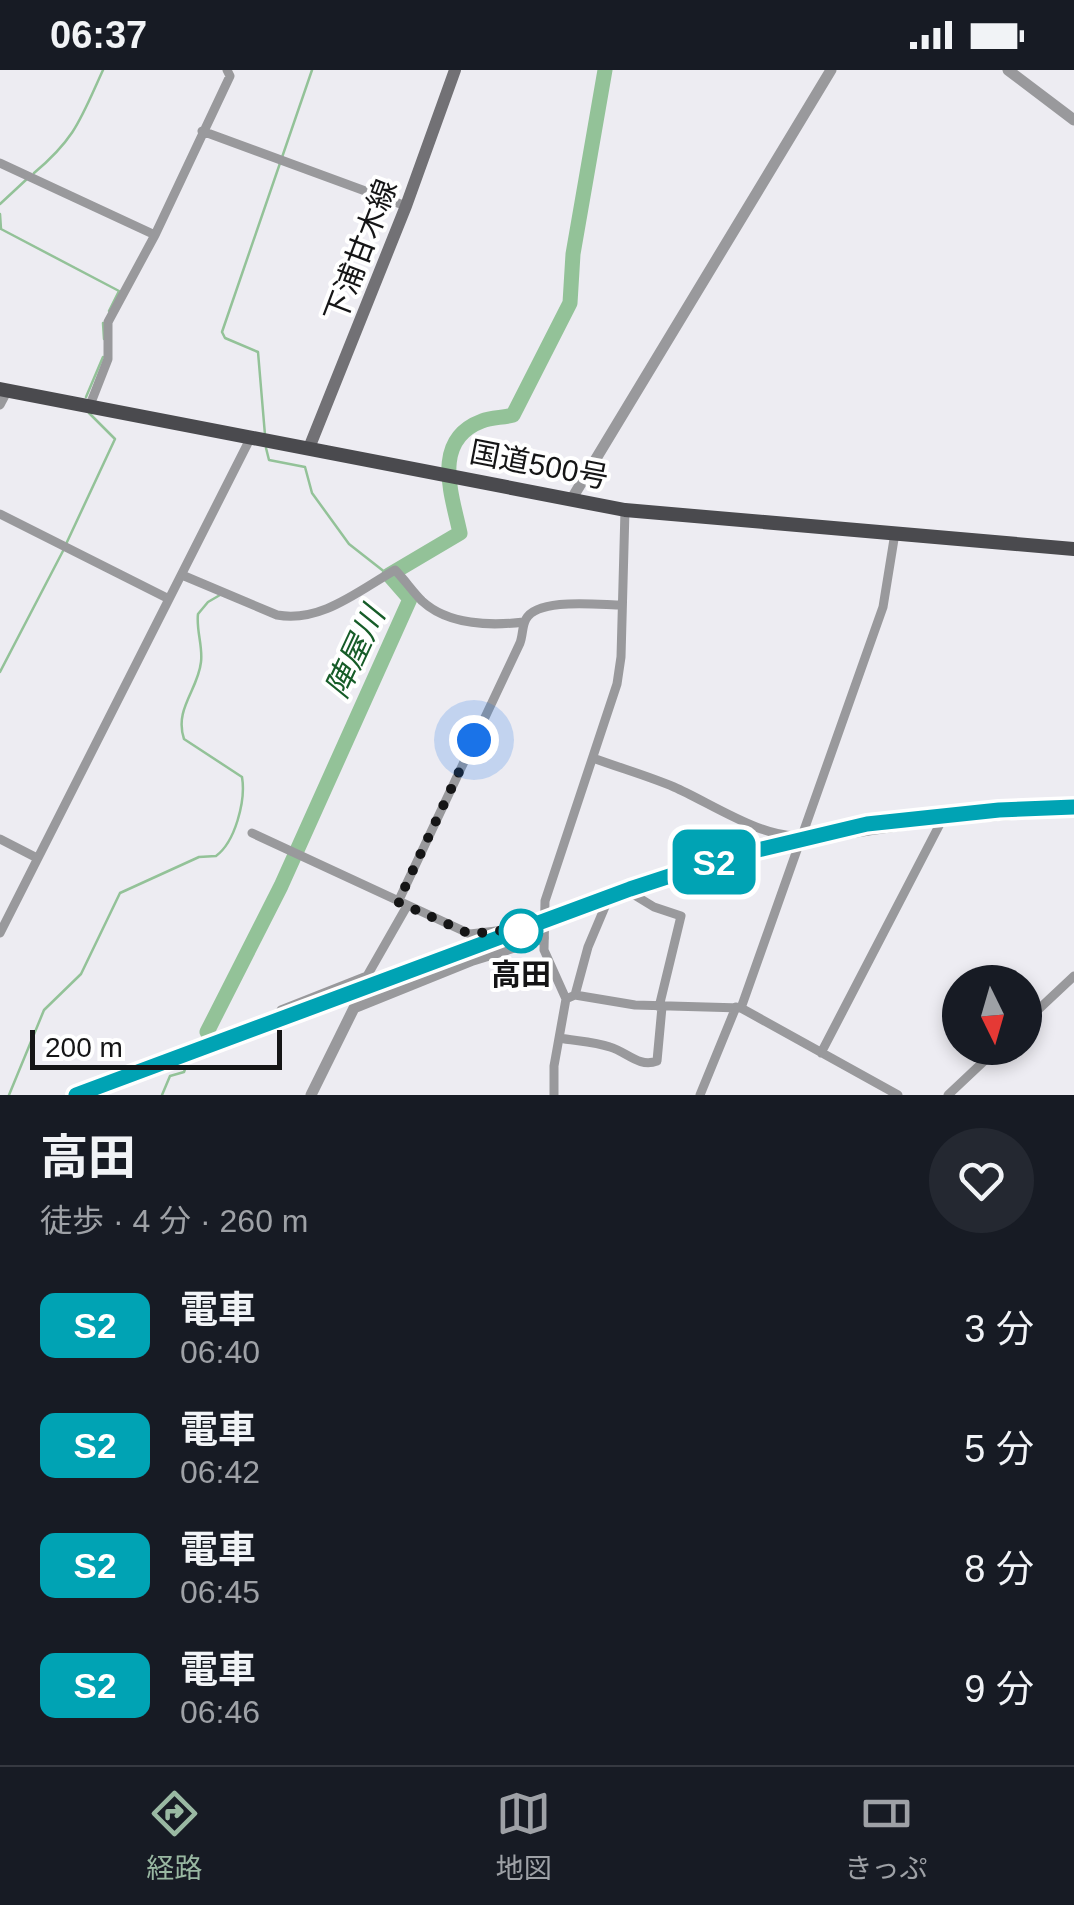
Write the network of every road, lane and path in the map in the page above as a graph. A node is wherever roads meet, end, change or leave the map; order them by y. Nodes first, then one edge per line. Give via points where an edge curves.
1 (228, 70) edge
2 (454, 70) edge
3 (831, 70) edge
4 (1008, 70) edge
5 (1074, 120) edge
6 (202, 132) junction
7 (0, 163) edge
8 (406, 206) junction
9 (155, 235) junction
10 (4, 389) edge
11 (90, 405) junction
12 (0, 406) edge
13 (251, 437) junction
14 (309, 448) junction
15 (571, 500) junction
16 (625, 510) junction
17 (0, 514) edge
18 (894, 533) junction
19 (1074, 549) edge
20 (182, 574) junction
21 (169, 599) junction
22 (622, 604) junction
23 (524, 622) junction
24 (593, 758) junction
25 (1074, 812) edge
26 (942, 820) junction
27 (252, 833) dead end
28 (0, 839) edge
29 (803, 839) junction
30 (37, 858) junction
31 (631, 893) junction
32 (607, 902) junction
33 (402, 904) junction
34 (543, 926) junction
35 (0, 932) edge
36 (1074, 976) edge
37 (571, 997) junction
38 (1042, 1006) edge
39 (660, 1007) junction
40 (739, 1007) junction
41 (281, 1010) dead end
42 (560, 1038) junction
43 (821, 1053) junction
44 (980, 1065) edge
45 (311, 1095) edge
46 (554, 1095) edge
47 (700, 1095) edge
48 (898, 1095) edge
49 (948, 1095) edge

1 - 6 street
2 - 8 main road, 下浦甘木線
3 - 15 street
4 - 5 street
6 - 8 street
6 - 9 street
7 - 9 street
8 - 14 main road, 下浦甘木線
9 - 11 street via 108,322 108,359
10 - 11 highway, 国道500号
10 - 12 street
11 - 13 highway, 国道500号
13 - 14 highway, 国道500号
13 - 20 street
14 - 15 highway, 国道500号
15 - 16 highway, 国道500号
16 - 18 highway, 国道500号
16 - 22 street
17 - 21 street
18 - 19 highway, 国道500号
18 - 29 street via 884,608
20 - 21 street
20 - 23 street via 294,618 332,607 395,570 440,614
21 - 30 street
22 - 23 street via 547,606
22 - 24 street via 617,684
23 - 33 street
24 - 29 street via 769,832
24 - 34 street via 548,884
25 - 26 street
26 - 29 street
26 - 43 street
27 - 33 street
28 - 30 street
29 - 31 street
29 - 40 street
30 - 35 street
31 - 32 street
31 - 39 street via 681,916
32 - 34 street
32 - 37 street
33 - 34 street via 470,934
33 - 41 street via 368,976
34 - 37 street via 551,968
34 - 45 street via 354,1008
36 - 38 street
37 - 39 street
37 - 42 street
39 - 40 street
39 - 42 street via 652,1064 610,1046
40 - 43 street
40 - 47 street
42 - 46 street
43 - 48 street
44 - 49 street

